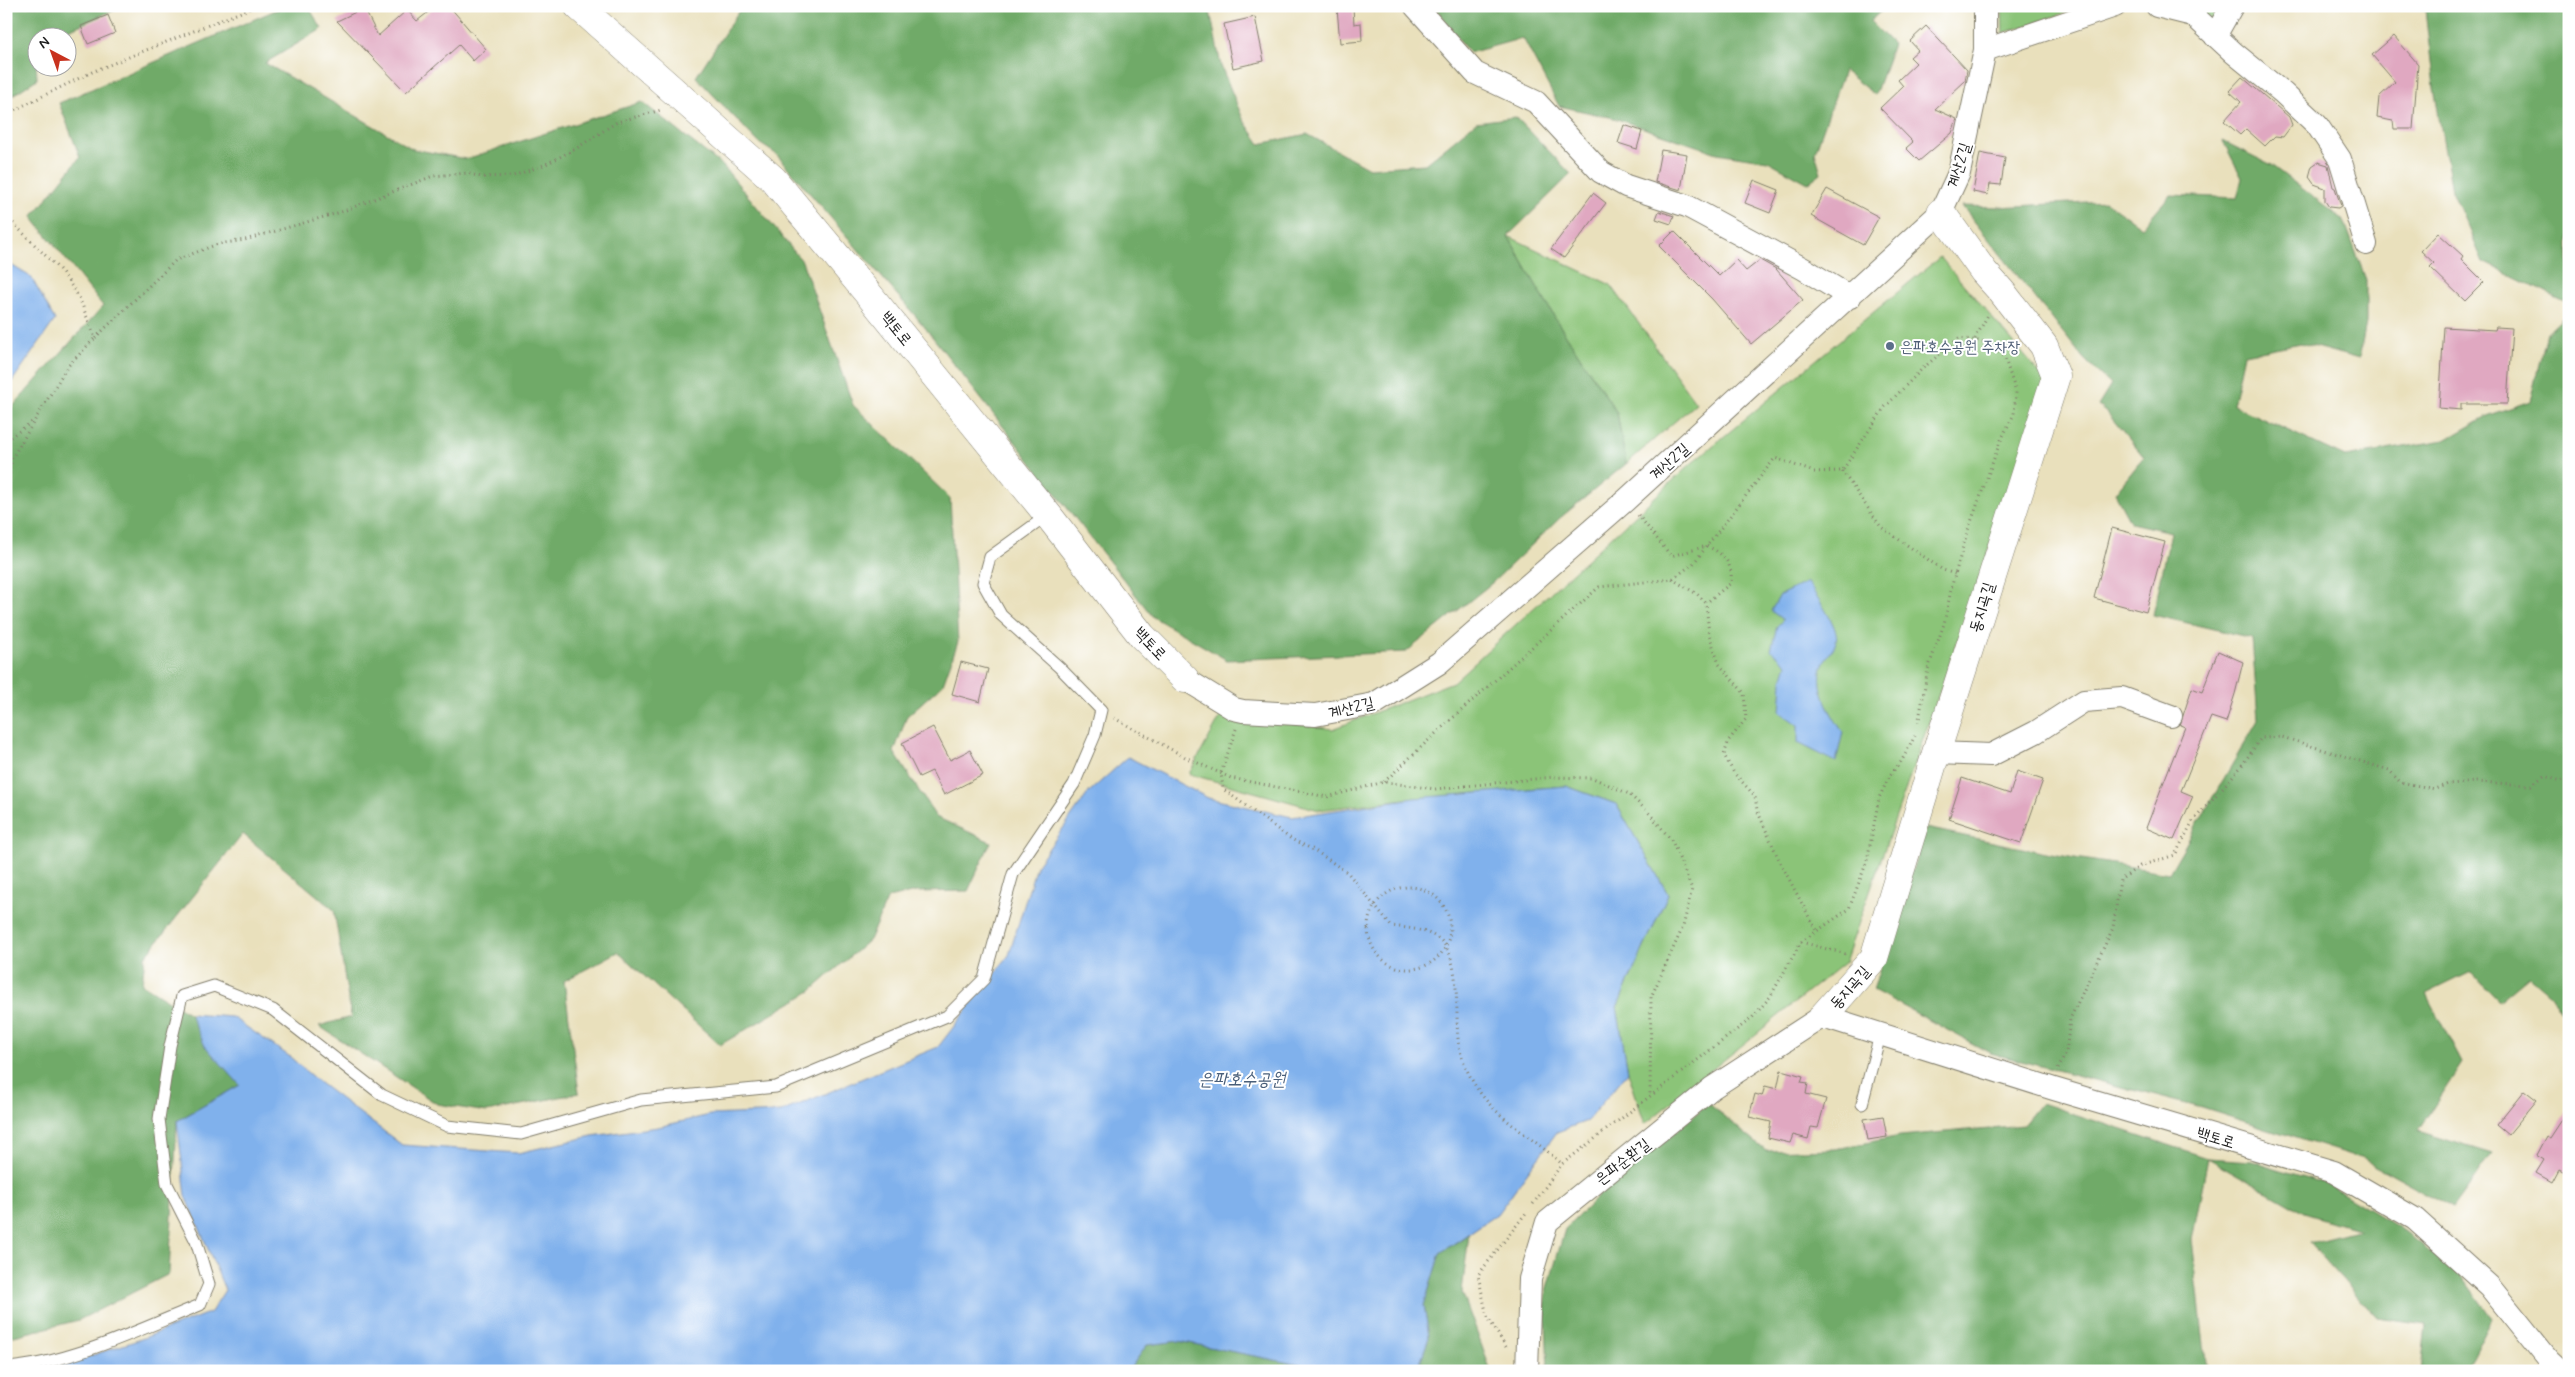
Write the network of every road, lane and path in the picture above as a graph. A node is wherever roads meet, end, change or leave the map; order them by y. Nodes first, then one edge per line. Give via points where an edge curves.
1 (256, 6) edge
2 (578, 6) edge
3 (1415, 6) edge
4 (1985, 6) edge
5 (2115, 6) edge
6 (2232, 6) edge
7 (2168, 8) edge
8 (2215, 36) junction
9 (1985, 50) junction
10 (684, 100) junction
11 (6, 114) edge
12 (1940, 212) junction
13 (6, 216) edge
14 (2366, 244) dead end
15 (1850, 297) junction
16 (95, 338) junction
17 (35, 420) junction
18 (6, 440) edge
19 (1842, 471) junction
20 (6, 500) edge
21 (1626, 500) junction
22 (1048, 515) junction
23 (1707, 546) junction
24 (1955, 574) junction
25 (1672, 579) junction
26 (1706, 603) junction
27 (1185, 679) joint
28 (1101, 710) junction
29 (1243, 711) junction
30 (2171, 716) dead end
31 (1936, 753) junction
32 (1221, 773) junction
33 (2569, 778) edge
34 (1384, 782) junction
35 (1373, 906) junction
36 (1817, 932) junction
37 (1801, 942) junction
38 (1446, 947) junction
39 (1874, 958) junction
40 (1824, 1016) junction
41 (1880, 1035) junction
42 (2054, 1089) junction
43 (1650, 1094) junction
44 (1862, 1104) dead end
45 (1562, 1164) junction
46 (1509, 1352) dead end
47 (2553, 1367) edge
48 (6, 1368) edge
49 (1527, 1371) edge

1 - 11 path via 94,71
2 - 10 street, 백토로
3 - 15 street via 1476,73 1536,102 1601,172 1626,186 1687,206
4 - 9 street, 계산2길
5 - 9 street via 2070,24
6 - 8 street
7 - 8 street via 2193,15
8 - 14 street via 2284,92 2317,125 2340,159
9 - 12 street, 계산2길 via 1959,173
10 - 16 path via 652,114 617,122 544,165 513,176 481,177 466,173 433,176 341,212 245,240 218,244 176,260
10 - 22 street, 백토로 via 773,180
12 - 15 street, 계산2길
12 - 31 street, 동지곡길 via 2044,346 2056,376
13 - 16 path via 62,272 79,297
15 - 21 street, 계산2길
16 - 17 path via 67,367
17 - 18 path
17 - 20 path via 12,458
19 - 23 path via 1814,472 1775,458
19 - 24 path via 1881,526 1943,570
19 - 24 path via 1884,408 1922,368 1959,338 1986,342 2004,356 2016,392 2014,414 2000,442
21 - 23 path via 1672,556
21 - 29 street, 계산2길 via 1439,663 1374,704 1315,715
22 - 27 street, 백토로 via 1142,636
22 - 28 lane via 990,557 984,583 1002,615
23 - 25 path via 1693,564
23 - 26 path via 1724,555 1732,573 1731,583
24 - 36 path via 1944,624 1928,669 1917,731 1901,762 1890,774 1880,798 1867,861 1849,909
25 - 26 path
25 - 34 path via 1598,587
26 - 36 path via 1708,634 1719,664 1744,693 1746,719 1729,740 1724,754 1734,773 1755,796 1757,810 1780,862
27 - 29 street, 계산2길 via 1234,710
28 - 32 path via 1138,733
28 - 48 lane via 1096,735 1074,784 1012,874 984,979 948,1016 776,1087 641,1100 522,1134 447,1126 382,1095 273,1010 214,986 182,996 170,1046 159,1119 167,1184 196,1242 209,1284 200,1305 61,1358 34,1366
29 - 32 path
30 - 31 street via 2122,698 2084,701 2036,732 1991,755
31 - 39 street, 동지곡길
32 - 34 path via 1231,778 1327,797
32 - 35 path via 1223,789 1291,839 1348,873
33 - 42 path via 2561,781 2544,776 2531,785 2476,782 2448,784 2435,789 2400,782 2389,770 2282,737 2261,738 2240,768 2193,821 2175,855 2140,866 2120,880 2113,928 2070,1019 2066,1053 2056,1074
34 - 43 path via 1436,789 1554,776 1593,778 1629,794 1650,814 1672,841 1692,888 1683,927 1651,997
35 - 38 path via 1391,926 1416,928
35 - 38 path via 1382,896 1400,888 1420,888 1432,893 1448,914 1450,927
35 - 38 path via 1367,933 1376,952 1392,966 1420,968 1432,962
36 - 37 path
37 - 39 path
37 - 43 path via 1770,997 1752,1018
38 - 45 path via 1457,986 1459,1046 1470,1078 1485,1101 1518,1132
39 - 40 street, 동지곡길
40 - 41 street, 백토로
40 - 49 street, 은파순환길 via 1712,1088 1546,1222 1530,1279
41 - 42 street, 백토로
41 - 44 lane
42 - 47 street, 백토로 via 2334,1172 2415,1219 2489,1286
43 - 45 path
45 - 46 path via 1478,1275 1487,1316

